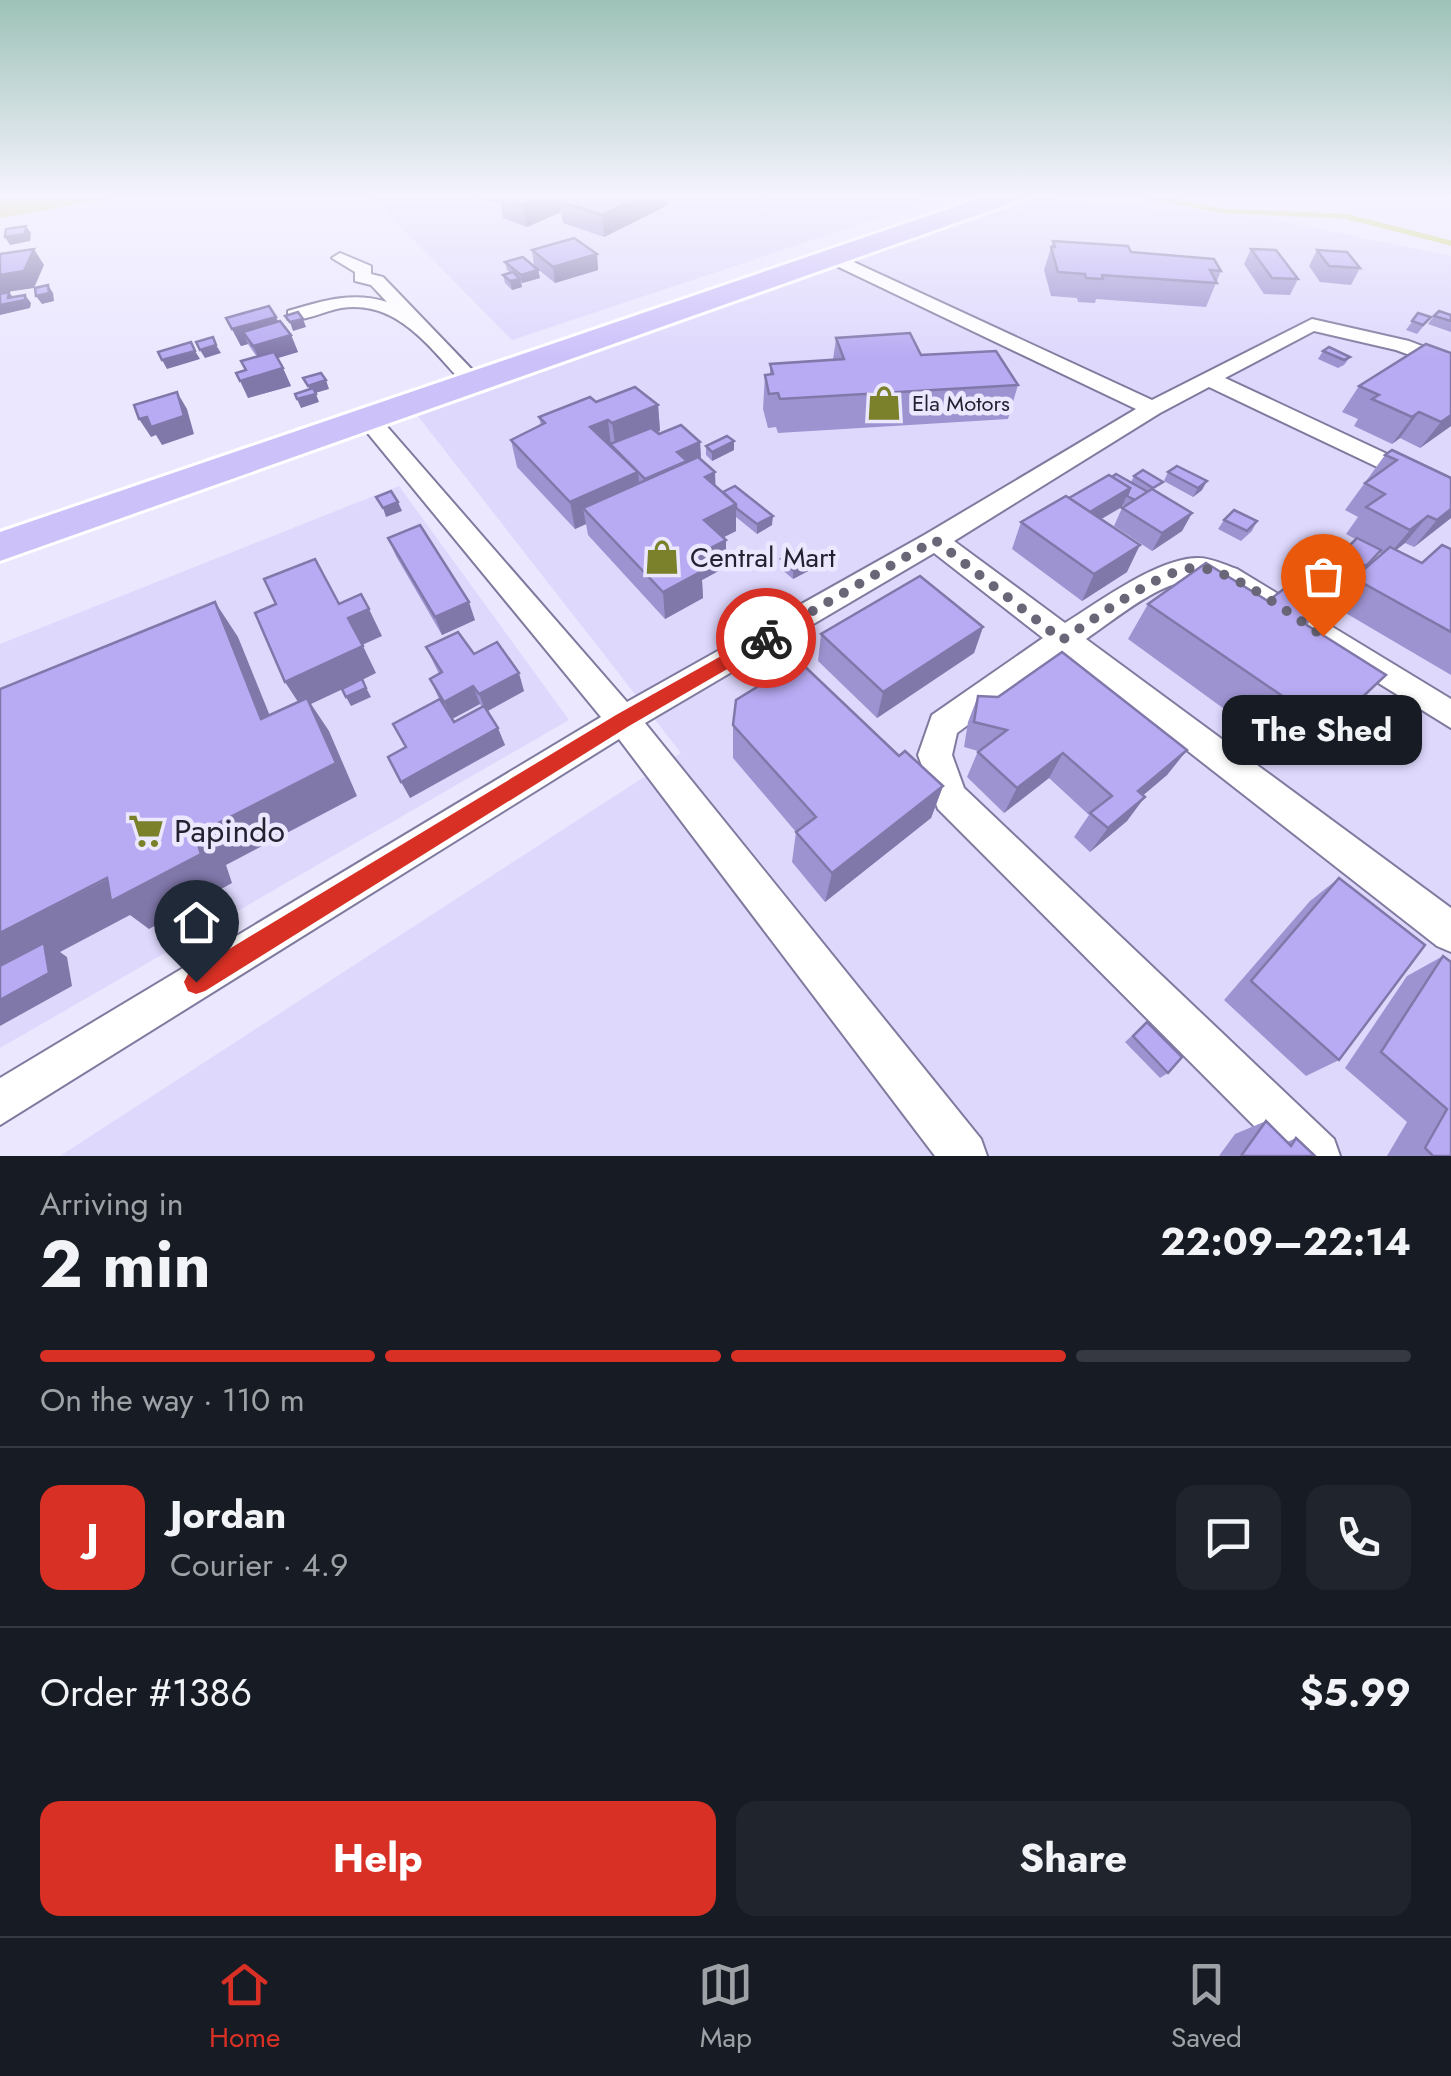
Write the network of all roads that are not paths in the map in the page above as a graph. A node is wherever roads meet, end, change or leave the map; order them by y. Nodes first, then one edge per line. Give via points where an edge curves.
1 (855, 249) edge
2 (832, 257) junction
3 (340, 258) dead end
4 (295, 314) edge
5 (415, 321) junction
6 (1451, 364) edge
7 (1209, 378) junction
8 (474, 383) junction
9 (1152, 408) junction
10 (369, 420) junction
11 (1451, 494) edge
12 (935, 540) junction
13 (0, 547) edge
14 (1062, 640) junction
15 (1451, 714) edge
16 (622, 720) junction
17 (1451, 932) edge
18 (0, 1103) edge
19 (964, 1156) edge
20 (1317, 1156) edge

1 - 2 main road
2 - 8 main road
2 - 9 street
3 - 5 street via 365,270 361,277 377,281
4 - 5 street via 352,299 377,302
5 - 8 street
6 - 7 street via 1402,345 1312,325
7 - 9 street
7 - 11 street
8 - 10 main road
9 - 12 street
10 - 13 main road
10 - 16 street
12 - 14 street
12 - 16 street
14 - 15 street via 1167,575 1196,566 1228,576
14 - 17 street
14 - 20 street via 943,725 935,755 950,798
16 - 18 street
16 - 19 street

